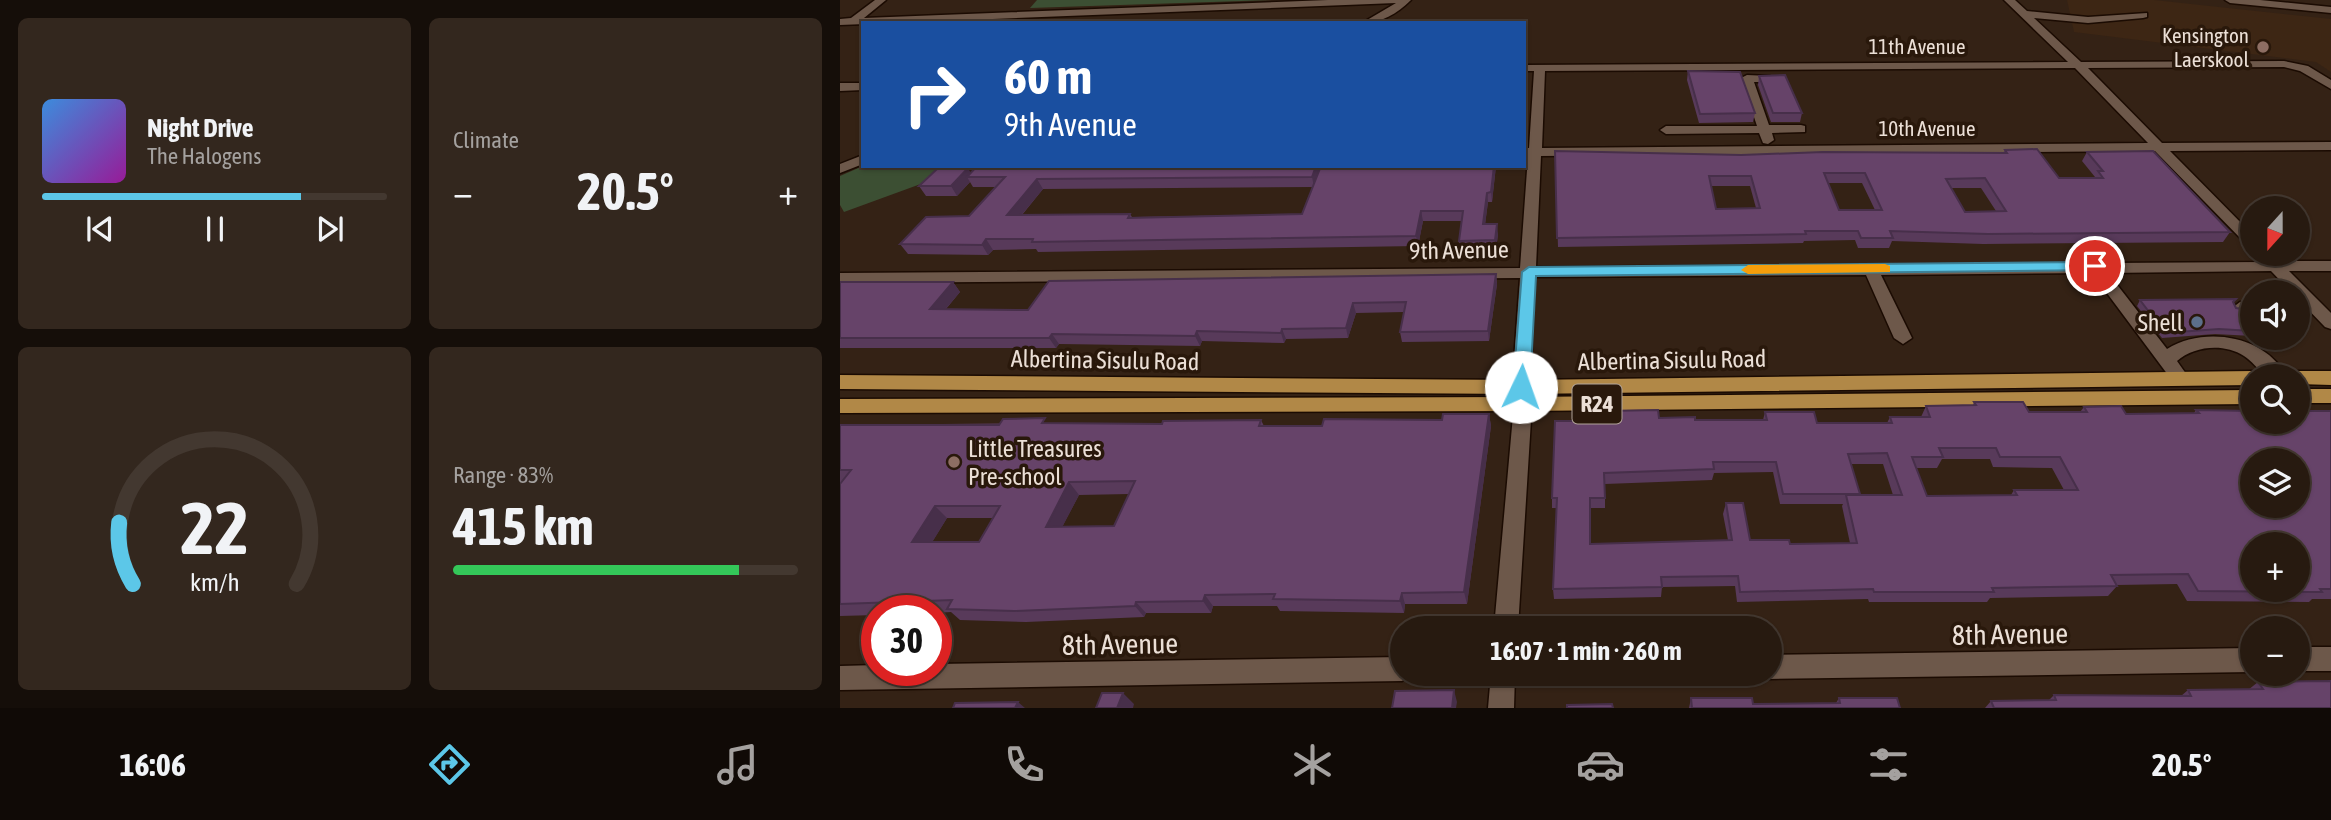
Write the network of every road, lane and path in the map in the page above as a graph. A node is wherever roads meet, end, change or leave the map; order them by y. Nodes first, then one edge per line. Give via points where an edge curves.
1 (881, 0) edge
2 (1017, 0) edge
3 (1405, 0) edge
4 (2009, 0) edge
5 (2230, 0) edge
6 (2276, 0) edge
7 (2301, 7) junction
8 (2331, 10) edge
9 (2023, 14) junction
10 (1001, 15) junction
11 (2143, 15) dead end
12 (854, 21) junction
13 (1370, 21) edge
14 (840, 22) edge
15 (2077, 64) junction
16 (1532, 68) edge
17 (1747, 78) junction
18 (1657, 79) dead end
19 (1782, 79) edge
20 (2331, 85) edge
21 (840, 86) edge
22 (861, 86) edge
23 (1764, 129) junction
24 (1801, 129) dead end
25 (1666, 130) dead end
26 (2331, 146) edge
27 (2160, 147) junction
28 (1772, 150) junction
29 (1529, 152) edge
30 (861, 160) edge
31 (840, 169) edge
32 (2240, 230) edge
33 (2310, 265) edge
34 (2331, 265) edge
35 (2095, 266) junction
36 (2240, 266) edge
37 (2275, 266) edge
38 (1871, 269) junction
39 (1529, 272) junction
40 (840, 278) edge
41 (2286, 280) edge
42 (2310, 309) edge
43 (2331, 323) edge
44 (1903, 338) dead end
45 (2166, 361) junction
46 (2264, 364) edge
47 (2180, 378) junction
48 (2240, 378) edge
49 (2310, 378) edge
50 (2331, 378) edge
51 (840, 382) edge
52 (1522, 396) junction
53 (2310, 396) edge
54 (2331, 396) edge
55 (2240, 397) edge
56 (840, 406) edge
57 (1507, 616) edge
58 (2310, 659) edge
59 (2331, 659) edge
60 (2240, 660) edge
61 (1782, 667) edge
62 (1390, 669) edge
63 (840, 678) edge
64 (1502, 686) edge
65 (1501, 708) edge

1 - 12 street
2 - 10 street
3 - 10 street
3 - 13 street
4 - 9 street
5 - 7 street
6 - 7 street
7 - 8 street
9 - 11 street via 2088,20
9 - 15 street
10 - 12 street
12 - 14 street
15 - 16 street, 11th Avenue
15 - 20 street, 11th Avenue via 2284,64 2309,70
15 - 27 street
16 - 29 street
17 - 18 street
17 - 19 street
17 - 23 street
21 - 22 street
23 - 24 street
23 - 25 street
23 - 28 street
26 - 27 street, 10th Avenue
27 - 28 street, 10th Avenue
27 - 32 street
28 - 29 street, 10th Avenue
29 - 39 street
30 - 31 street
33 - 34 street, 9th Avenue
35 - 36 street, 9th Avenue
35 - 38 street, 9th Avenue
35 - 45 street
37 - 41 street
38 - 39 street, 9th Avenue
38 - 44 street
39 - 40 street, 9th Avenue
39 - 52 street
42 - 43 street
45 - 46 street via 2184,345 2231,345
45 - 47 street
47 - 48 main road, Albertina Sisulu Road / R24
47 - 52 main road, Albertina Sisulu Road / R24
49 - 50 main road
51 - 52 main road, Albertina Sisulu Road / R24
52 - 55 main road, Albertina Sisulu Road / R24
52 - 56 main road, Albertina Sisulu Road / R24
52 - 57 street
53 - 54 main road
58 - 59 street
60 - 61 street, 8th Avenue
62 - 63 street, 8th Avenue
64 - 65 street

